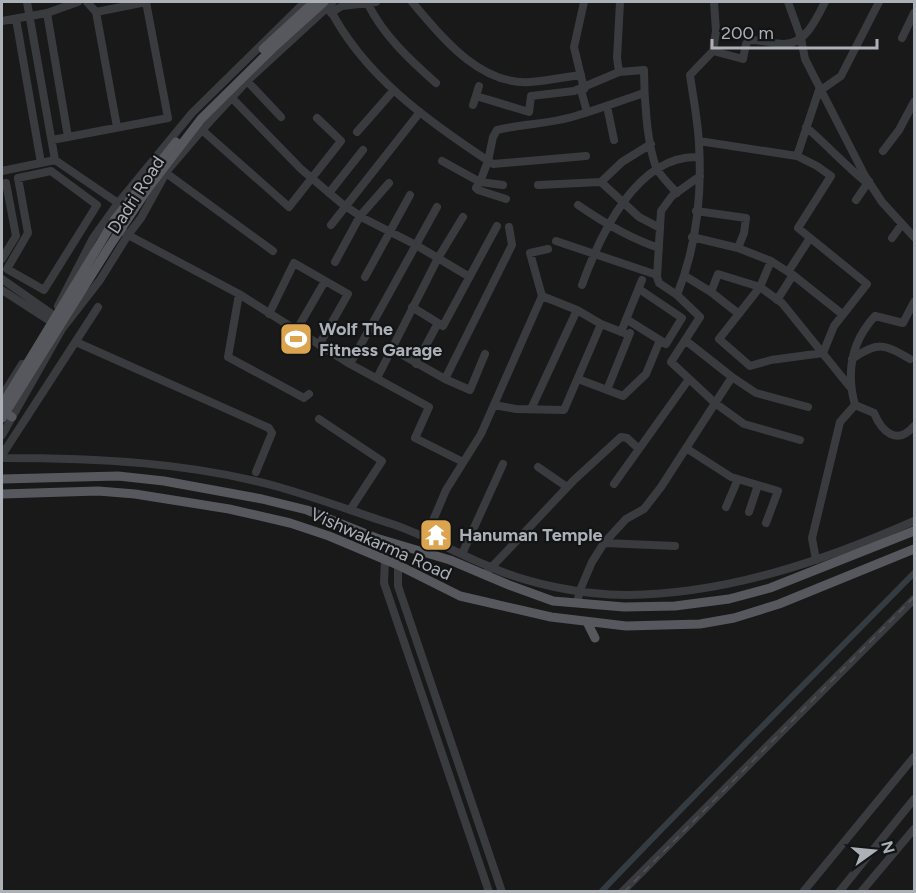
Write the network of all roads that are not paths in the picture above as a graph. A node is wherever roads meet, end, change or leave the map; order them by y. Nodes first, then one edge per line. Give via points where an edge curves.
1 (27, 2) edge
2 (78, 2) edge
3 (87, 2) edge
4 (305, 2) edge
5 (314, 2) edge
6 (412, 2) edge
7 (584, 2) edge
8 (620, 2) edge
9 (788, 2) edge
10 (825, 2) edge
11 (879, 2) edge
12 (371, 3) edge
13 (716, 3) edge
14 (329, 5) edge
15 (96, 12) junction
16 (47, 13) junction
17 (915, 13) edge
18 (30, 16) junction
19 (16, 19) junction
20 (2, 21) edge
21 (801, 38) junction
22 (902, 38) dead end
23 (713, 51) junction
24 (619, 72) junction
25 (581, 75) junction
26 (248, 81) junction
27 (436, 83) dead end
28 (220, 86) junction
29 (479, 86) dead end
30 (820, 88) junction
31 (582, 89) junction
32 (393, 91) junction
33 (644, 93) junction
34 (476, 96) junction
35 (232, 98) junction
36 (915, 102) edge
37 (473, 105) dead end
38 (606, 106) junction
39 (420, 112) junction
40 (587, 112) junction
41 (280, 117) dead end
42 (317, 118) dead end
43 (806, 127) junction
44 (117, 128) junction
45 (201, 130) junction
46 (357, 132) dead end
47 (68, 137) junction
48 (52, 140) junction
49 (614, 140) dead end
50 (699, 141) junction
51 (651, 144) junction
52 (363, 150) dead end
53 (882, 152) dead end
54 (586, 156) dead end
55 (797, 156) junction
56 (699, 157) junction
57 (55, 160) junction
58 (442, 161) dead end
59 (488, 161) junction
60 (41, 163) junction
61 (657, 169) junction
62 (2, 171) edge
63 (166, 173) junction
64 (700, 176) junction
65 (312, 178) junction
66 (480, 181) junction
67 (601, 182) junction
68 (868, 182) junction
69 (389, 183) dead end
70 (2, 184) edge
71 (503, 184) dead end
72 (538, 184) dead end
73 (329, 193) junction
74 (677, 193) junction
75 (410, 195) dead end
76 (506, 199) dead end
77 (856, 200) dead end
78 (118, 203) junction
79 (624, 203) junction
80 (578, 205) dead end
81 (345, 206) junction
82 (437, 207) dead end
83 (696, 211) junction
84 (360, 216) junction
85 (463, 217) dead end
86 (106, 219) junction
87 (902, 224) junction
88 (332, 225) dead end
89 (607, 225) junction
90 (497, 226) dead end
91 (508, 227) dead end
92 (660, 228) junction
93 (390, 231) junction
94 (913, 231) edge
95 (128, 235) junction
96 (692, 237) junction
97 (892, 237) dead end
98 (810, 238) junction
99 (556, 241) dead end
100 (416, 245) junction
101 (659, 248) junction
102 (738, 248) junction
103 (548, 249) dead end
104 (273, 251) dead end
105 (594, 253) junction
106 (438, 258) junction
107 (2, 259) edge
108 (771, 261) junction
109 (336, 262) dead end
110 (657, 274) junction
111 (790, 274) junction
112 (468, 276) junction
113 (685, 276) junction
114 (365, 277) dead end
115 (2, 279) edge
116 (25, 279) junction
117 (642, 280) dead end
118 (325, 281) junction
119 (582, 285) dead end
120 (760, 287) junction
121 (2, 290) edge
122 (20, 290) junction
123 (639, 290) junction
124 (711, 292) junction
125 (239, 294) junction
126 (677, 295) junction
127 (542, 296) junction
128 (777, 300) junction
129 (915, 302) edge
130 (98, 307) dead end
131 (412, 307) junction
132 (577, 310) junction
133 (73, 314) junction
134 (268, 314) junction
135 (739, 314) junction
136 (842, 314) junction
137 (51, 318) junction
138 (626, 320) junction
139 (87, 323) junction
140 (438, 323) junction
141 (602, 324) junction
142 (634, 324) junction
143 (64, 327) junction
144 (296, 331) junction
145 (625, 334) junction
146 (660, 340) junction
147 (685, 340) junction
148 (76, 342) junction
149 (319, 345) junction
150 (392, 349) junction
151 (823, 353) junction
152 (485, 354) dead end
153 (852, 359) junction
154 (910, 359) dead end
155 (416, 363) junction
156 (350, 364) junction
157 (732, 377) junction
158 (377, 378) junction
159 (578, 379) junction
160 (689, 379) junction
161 (445, 380) junction
162 (850, 387) junction
163 (607, 390) junction
164 (309, 394) dead end
165 (2, 396) edge
166 (715, 403) junction
167 (2, 405) edge
168 (494, 405) junction
169 (855, 405) junction
170 (808, 407) dead end
171 (531, 409) junction
172 (2, 411) edge
173 (7, 418) edge
174 (319, 419) dead end
175 (915, 426) edge
176 (2, 435) edge
177 (800, 440) dead end
178 (686, 448) junction
179 (639, 449) junction
180 (2, 457) edge
181 (463, 462) junction
182 (503, 464) dead end
183 (537, 467) dead end
184 (256, 472) dead end
185 (2, 478) edge
186 (738, 479) junction
187 (614, 484) dead end
188 (758, 485) junction
189 (567, 487) junction
190 (2, 494) edge
191 (325, 502) junction
192 (726, 507) dead end
193 (350, 510) junction
194 (749, 512) dead end
195 (322, 516) junction
196 (915, 521) edge
197 (766, 523) dead end
198 (915, 531) edge
199 (426, 537) junction
200 (604, 543) junction
201 (675, 546) dead end
202 (914, 549) edge
203 (462, 555) junction
204 (845, 559) junction
205 (385, 560) junction
206 (818, 564) junction
207 (398, 565) junction
208 (487, 571) junction
209 (848, 576) junction
210 (826, 585) junction
211 (580, 590) junction
212 (915, 598) edge
213 (577, 603) junction
214 (587, 621) junction
215 (595, 638) dead end
216 (915, 757) edge
217 (915, 799) edge
218 (915, 828) edge
219 (857, 870) junction
220 (870, 881) junction
221 (489, 891) edge
222 (502, 891) edge
223 (622, 891) edge
224 (803, 891) edge
225 (839, 891) edge
226 (861, 891) edge

1 - 18 street
2 - 16 street
3 - 15 street
4 - 28 street, Dadri Road
5 - 167 main road, bridge via 202,109 115,219
6 - 25 street via 443,38 484,72 515,82
7 - 25 street via 574,48
8 - 24 street
9 - 21 street
10 - 21 street
11 - 30 street via 841,76
12 - 14 street
12 - 27 street via 378,23
13 - 23 street
14 - 26 street, Dadri Road
14 - 32 street via 356,50
14 - 173 main road, bridge via 272,49 201,119 109,247
15 - 44 street
15 - 44 street via 146,2 168,118
16 - 18 street
16 - 47 street
17 - 22 street
18 - 19 street
18 - 48 street
19 - 20 street
19 - 60 street
21 - 23 street via 787,44 749,40 742,59
21 - 30 street via 805,59
23 - 50 street via 690,75
24 - 31 street
24 - 33 street via 644,70
25 - 31 street
26 - 35 street, Dadri Road
26 - 41 street
28 - 35 street
28 - 78 street, Dadri Road via 192,113
29 - 34 street
30 - 43 street
30 - 68 street
31 - 34 street via 531,96 529,112
31 - 40 street
32 - 39 street
32 - 46 street
33 - 38 street
33 - 51 street
34 - 37 street
35 - 45 street, Dadri Road
35 - 65 street
36 - 53 street
38 - 40 street
38 - 49 street
39 - 59 street
39 - 81 street
40 - 59 street via 497,130
42 - 65 street via 341,141
43 - 55 street
43 - 68 street
44 - 47 street
45 - 63 street, Dadri Road
45 - 65 street via 289,207
47 - 48 street
48 - 57 street
50 - 55 street
50 - 56 street
51 - 61 street
51 - 67 street via 622,162
52 - 73 street
54 - 59 street via 493,164
55 - 98 street via 831,176 798,228
56 - 61 street via 686,156
56 - 64 street
57 - 60 street
57 - 78 street
58 - 66 street
59 - 66 street
60 - 62 street
61 - 74 street
61 - 79 street
63 - 95 street, Dadri Road
63 - 104 street
64 - 74 street
64 - 83 street
65 - 73 street
66 - 71 street
66 - 76 street via 477,190
67 - 72 street
67 - 79 street
68 - 77 street
68 - 87 street
69 - 84 street
70 - 107 street via 6,183 16,236
73 - 81 street
74 - 92 street via 661,211
75 - 93 street
78 - 86 street, Dadri Road
79 - 89 street
79 - 92 street
80 - 89 street
81 - 84 street
81 - 88 street
82 - 100 street
83 - 96 street
83 - 102 street via 746,218
84 - 93 street
84 - 109 street
85 - 106 street
86 - 95 street
86 - 137 street, Dadri Road
87 - 94 street
87 - 97 street
89 - 101 street
89 - 105 street
90 - 112 street
91 - 161 street via 512,244
92 - 101 street
93 - 100 street
93 - 114 street
95 - 125 street
95 - 133 street, Dadri Road
96 - 102 street
96 - 113 street
98 - 111 street
98 - 136 street via 867,284
99 - 105 street
100 - 106 street
100 - 156 street
101 - 110 street
102 - 108 street
103 - 127 street via 530,253
105 - 110 street
105 - 119 street
106 - 112 street
106 - 131 street
108 - 111 street
108 - 120 street
110 - 126 street via 659,283
111 - 128 street
111 - 136 street
112 - 140 street via 443,326
113 - 124 street
113 - 126 street
115 - 122 street
116 - 116 street via 8,269 28,233 18,178 51,171 97,205 44,290
116 - 122 street
117 - 123 street
118 - 134 street via 294,264
118 - 144 street
118 - 149 street via 348,294
120 - 124 street via 718,274
120 - 128 street
120 - 135 street
121 - 137 street
122 - 137 street
123 - 138 street
123 - 146 street via 682,318 666,344
124 - 135 street
125 - 134 street
125 - 164 street via 228,357 303,398
126 - 147 street via 700,317
127 - 132 street
127 - 168 street
128 - 151 street
129 - 153 street via 903,323 875,316 861,334
130 - 139 street
131 - 140 street
131 - 150 street
132 - 141 street
132 - 171 street
133 - 139 street
133 - 143 street, Dadri Road
134 - 144 street
135 - 151 street via 719,339 750,366
136 - 151 street
137 - 143 street
137 - 165 street, Dadri Road
138 - 142 street
138 - 145 street
139 - 148 street
140 - 155 street
141 - 145 street
141 - 159 street
142 - 145 street
142 - 146 street
143 - 173 street, Dadri Road
144 - 149 street
145 - 163 street
146 - 163 street via 646,374 622,396
147 - 157 street
147 - 160 street via 671,362
148 - 180 street
148 - 184 street via 270,428 272,433
149 - 156 street
150 - 155 street
150 - 158 street
151 - 162 street
152 - 161 street via 470,390
153 - 154 street via 865,351 888,347
153 - 162 street
155 - 161 street
156 - 158 street
157 - 166 street
157 - 170 street via 756,393
158 - 181 street via 429,407 415,438
159 - 163 street
159 - 171 street via 564,410
160 - 166 street
160 - 179 street
162 - 169 street
166 - 177 street via 744,424
166 - 178 street
168 - 171 street
168 - 181 street
169 - 175 street via 874,413 879,427 890,435 899,435
169 - 206 street via 840,422 812,538
172 - 173 main road
173 - 176 street, Dadri Road
174 - 193 street via 382,461
178 - 186 street
178 - 200 street via 644,509 626,519
179 - 187 street
179 - 189 street via 621,437
180 - 191 street via 118,460 168,466 278,487
181 - 199 street
182 - 203 street
183 - 189 street
185 - 195 main road, Vishwakarma Road via 118,476 164,481 262,499
186 - 188 street
186 - 192 street
188 - 194 street
188 - 197 street via 778,491
189 - 208 street
190 - 205 main road, Vishwakarma Road via 98,491 229,509 290,523
191 - 193 street
191 - 195 street
193 - 199 street
195 - 208 main road, Vishwakarma Road via 376,538
196 - 206 street
198 - 204 main road, Vishwakarma Road
199 - 203 street
200 - 201 street
200 - 211 street
202 - 209 main road, Vishwakarma Road
203 - 208 street
204 - 206 main road, Vishwakarma Road
204 - 209 main road via 837,570
205 - 207 main road, Vishwakarma Road
205 - 221 street via 384,583
206 - 210 main road via 832,574
206 - 211 street via 684,591 626,595
206 - 213 main road, Vishwakarma Road via 770,588 729,599 675,606
207 - 214 main road, Vishwakarma Road via 460,596 551,617
207 - 222 street via 398,586
208 - 211 street
208 - 213 main road, Vishwakarma Road via 553,601
209 - 210 main road, Vishwakarma Road
210 - 214 main road, Vishwakarma Road via 734,618 700,624 626,626
211 - 213 street
212 - 223 street
214 - 215 main road
216 - 224 street
217 - 219 street
218 - 220 street
219 - 220 street
219 - 225 street
220 - 226 street

